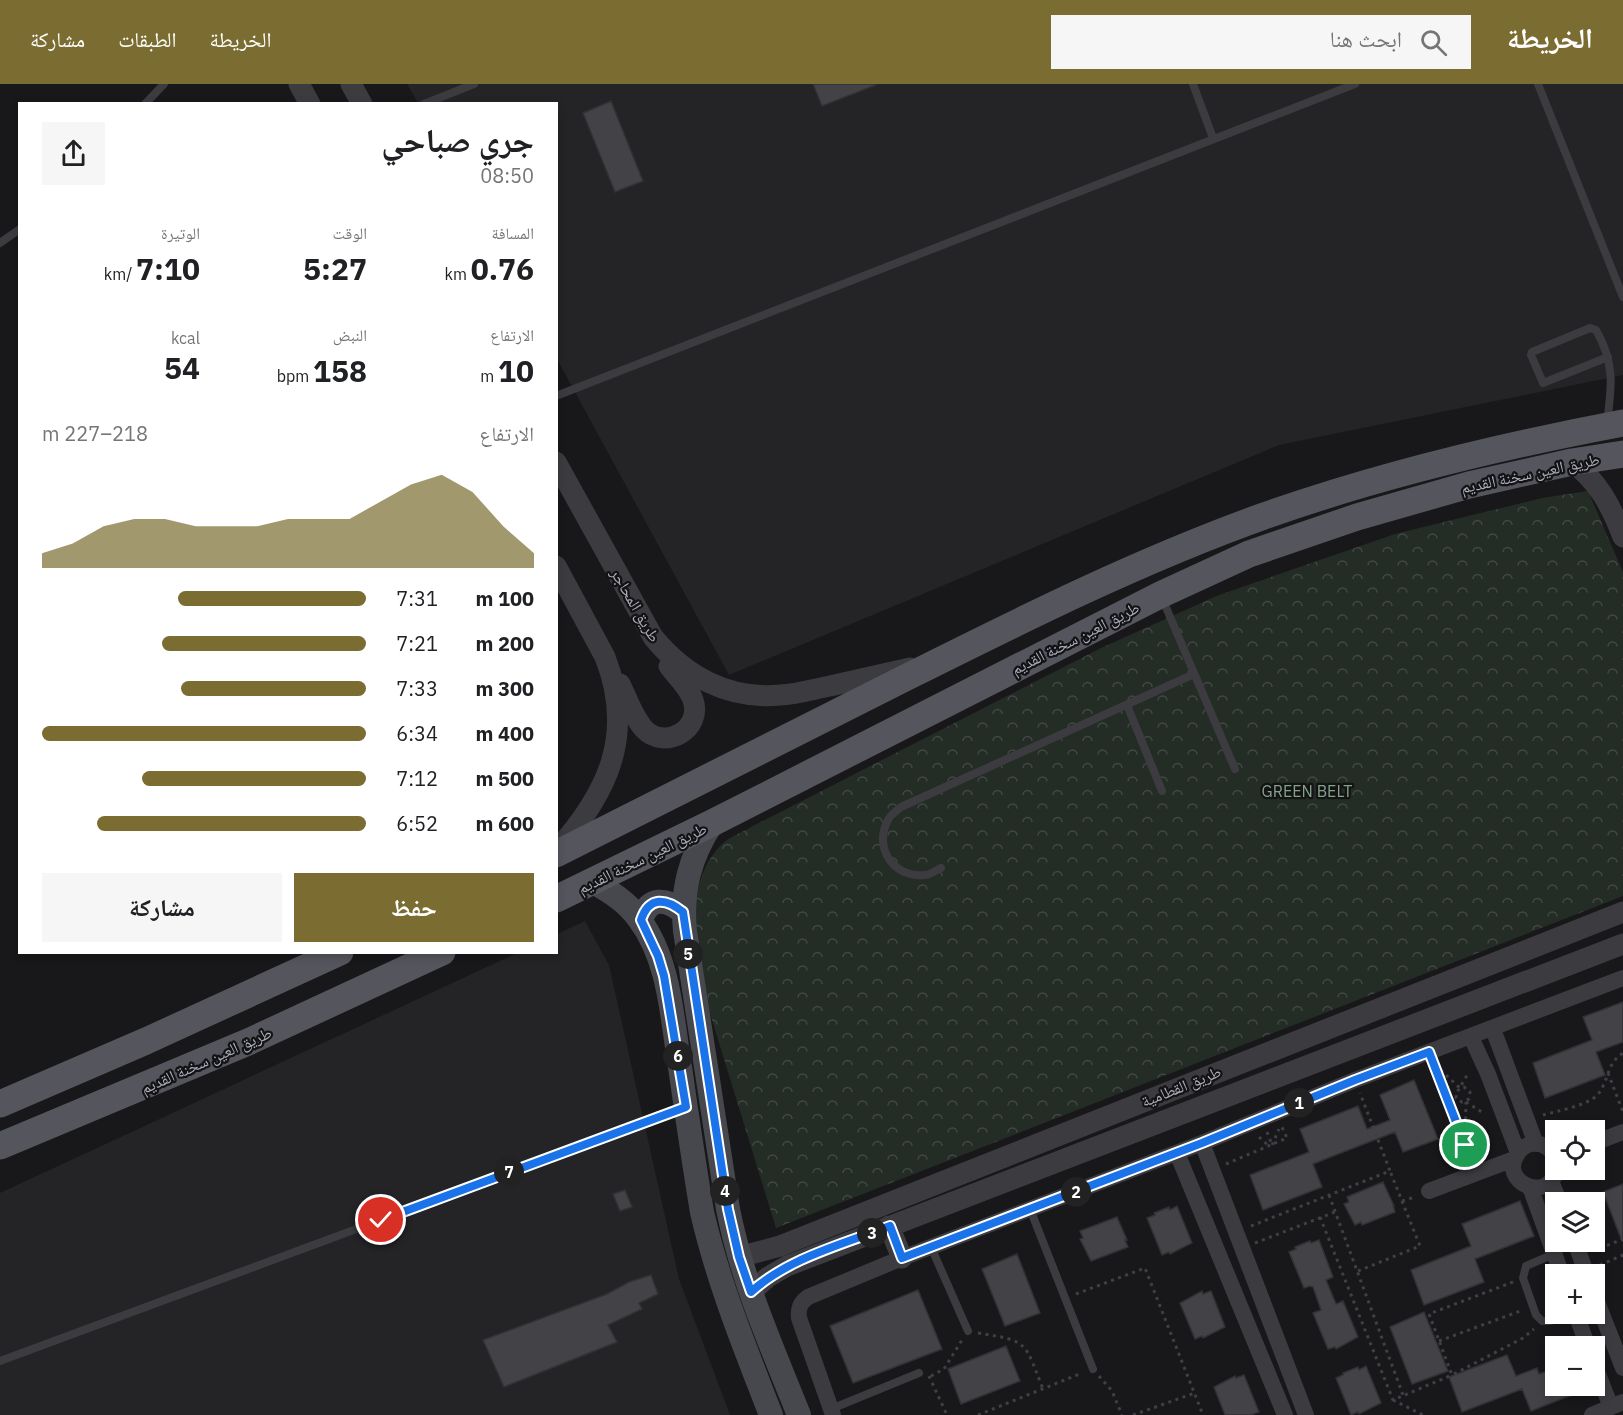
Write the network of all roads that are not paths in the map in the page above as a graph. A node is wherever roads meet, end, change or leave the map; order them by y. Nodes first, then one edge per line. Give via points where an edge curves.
1 (164, 84) edge
2 (298, 84) edge
3 (351, 84) edge
4 (474, 84) edge
5 (1193, 84) edge
6 (1355, 84) edge
7 (1538, 84) edge
8 (147, 102) edge
9 (309, 102) edge
10 (361, 102) edge
11 (429, 102) edge
12 (1213, 138) junction
13 (18, 230) edge
14 (0, 243) edge
15 (1623, 297) edge
16 (1608, 357) junction
17 (558, 395) edge
18 (1615, 424) edge
19 (1623, 454) edge
20 (1572, 462) junction
21 (558, 466) edge
22 (1623, 537) edge
23 (558, 570) edge
24 (1160, 595) junction
25 (653, 637) junction
26 (605, 657) junction
27 (937, 662) junction
28 (1194, 674) junction
29 (1127, 705) junction
30 (1235, 769) dead end
31 (1162, 791) dead end
32 (712, 823) junction
33 (558, 849) edge
34 (558, 851) edge
35 (941, 868) dead end
36 (593, 882) junction
37 (558, 898) edge
38 (683, 912) junction
39 (1623, 912) edge
40 (641, 920) junction
41 (1623, 944) edge
42 (336, 954) edge
43 (438, 954) edge
44 (1623, 978) edge
45 (1451, 979) junction
46 (1461, 1007) junction
47 (1493, 1029) junction
48 (1471, 1037) junction
49 (0, 1104) edge
50 (686, 1107) junction
51 (1623, 1132) edge
52 (1605, 1139) edge
53 (1202, 1143) junction
54 (1536, 1144) junction
55 (0, 1146) edge
56 (1545, 1147) edge
57 (1178, 1153) junction
58 (1516, 1156) junction
59 (1549, 1180) edge
60 (1530, 1187) junction
61 (1429, 1191) dead end
62 (1030, 1209) junction
63 (890, 1226) junction
64 (931, 1247) junction
65 (1554, 1254) junction
66 (739, 1257) junction
67 (902, 1258) junction
68 (1558, 1264) edge
69 (751, 1292) junction
70 (1545, 1321) edge
71 (1605, 1322) edge
72 (968, 1331) road end
73 (0, 1361) edge
74 (1623, 1368) edge
75 (1094, 1369) road end
76 (919, 1373) road end
77 (1605, 1384) edge
78 (1617, 1405) edge
79 (815, 1412) edge
80 (771, 1415) edge
81 (1285, 1415) edge
82 (1306, 1415) edge
83 (1592, 1415) edge

1 - 8 lane
2 - 9 street
3 - 10 street
4 - 11 lane
5 - 12 lane
6 - 12 lane
7 - 15 lane
12 - 17 lane
13 - 14 lane
16 - 16 lane via 1593,328 1532,352 1531,356 1543,383
16 - 18 lane
18 - 27 main road, طريق العين سخنة القديم via 1376,479 1263,516 1039,610
19 - 20 main road, طريق العين سخنة القديم
20 - 22 street via 1604,494
20 - 24 main road, طريق العين سخنة القديم via 1357,518 1249,554
21 - 25 street, طريق المحاجر
23 - 26 street
24 - 28 lane
24 - 32 main road, طريق العين سخنة القديم
25 - 26 street via 693,699 692,720 678,735 658,738 642,727
25 - 27 street, طريق المحاجر via 687,672 709,684 756,696 781,695
26 - 33 street via 618,706 614,757 588,810
27 - 34 main road, طريق العين سخنة القديم
28 - 29 lane
28 - 30 lane
29 - 31 lane
29 - 35 lane via 902,807 888,818 882,834 884,852 893,866 908,874 926,875
32 - 36 main road, طريق العين سخنة القديم
32 - 38 main road via 693,856
36 - 37 main road, طريق العين سخنة القديم
36 - 40 main road via 627,904
38 - 40 main road via 666,902 657,902 649,906
38 - 66 main road via 728,1209
39 - 45 street, طريق القطامية
40 - 50 main road via 664,976
41 - 46 street, طريق القطامية
42 - 49 main road
43 - 55 main road, طريق العين سخنة القديم via 237,1047
44 - 47 street
45 - 46 street
45 - 66 street, طريق القطامية via 780,1246
46 - 63 street, طريق القطامية
47 - 48 street
47 - 54 street
48 - 53 street via 1431,1058 1355,1080 1279,1119
48 - 58 street
50 - 73 lane
50 - 80 main road via 709,1244
51 - 52 street
53 - 57 street
53 - 82 street
54 - 56 street
54 - 58 street via 1526,1146
57 - 62 street
57 - 81 street
58 - 60 street via 1516,1177
58 - 61 street
59 - 60 street via 1542,1187
60 - 65 street
62 - 64 street
62 - 75 lane
63 - 67 street
63 - 69 street, طريق القطامية via 787,1266
64 - 67 street
64 - 72 lane
65 - 68 street
65 - 70 lane via 1524,1270 1533,1306 1538,1318
66 - 69 main road
67 - 79 street via 801,1302 799,1318
69 - 79 main road
71 - 74 street
76 - 79 lane
77 - 78 street
78 - 83 street

